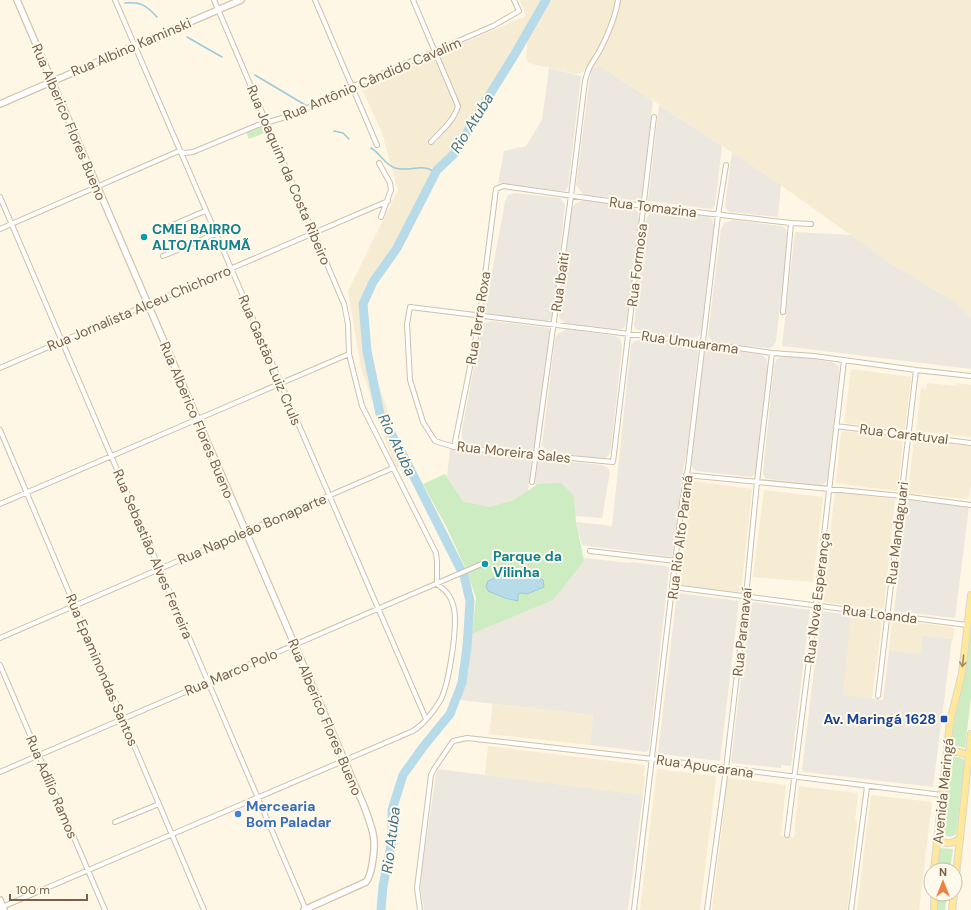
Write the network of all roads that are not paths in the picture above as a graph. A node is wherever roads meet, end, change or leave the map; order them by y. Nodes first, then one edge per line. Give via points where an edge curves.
1 (17, 0) edge
2 (115, 0) edge
3 (214, 0) edge
4 (240, 0) edge
5 (315, 0) edge
6 (413, 0) edge
7 (514, 0) edge
8 (618, 0) edge
9 (218, 10) junction
10 (134, 46) junction
11 (434, 51) junction
12 (52, 82) junction
13 (352, 87) junction
14 (0, 104) edge
15 (654, 117) dead end
16 (267, 122) junction
17 (431, 142) dead end
18 (377, 145) dead end
19 (179, 151) junction
20 (379, 163) dead end
21 (726, 165) dead end
22 (97, 187) junction
23 (496, 189) joint
24 (571, 196) junction
25 (0, 197) edge
26 (388, 201) junction
27 (644, 206) junction
28 (205, 211) junction
29 (718, 215) junction
30 (381, 217) dead end
31 (791, 223) junction
32 (11, 224) junction
33 (811, 224) dead end
34 (0, 228) edge
35 (168, 228) dead end
36 (314, 233) junction
37 (215, 234) junction
38 (163, 256) dead end
39 (230, 268) junction
40 (148, 304) junction
41 (410, 307) joint
42 (783, 312) dead end
43 (480, 316) junction
44 (554, 325) junction
45 (628, 334) junction
46 (62, 341) junction
47 (703, 343) junction
48 (772, 353) junction
49 (349, 354) junction
50 (844, 360) junction
51 (0, 368) edge
52 (916, 370) junction
53 (971, 376) edge
54 (280, 384) junction
55 (197, 420) junction
56 (836, 426) junction
57 (0, 430) edge
58 (908, 434) junction
59 (971, 443) edge
60 (454, 447) junction
61 (536, 455) junction
62 (112, 456) junction
63 (614, 462) joint
64 (393, 468) junction
65 (686, 475) junction
66 (532, 482) dead end
67 (757, 482) junction
68 (830, 488) junction
69 (27, 493) junction
70 (329, 496) junction
71 (902, 496) junction
72 (0, 504) edge
73 (971, 505) edge
74 (246, 532) junction
75 (590, 551) dead end
76 (676, 561) junction
77 (484, 563) dead end
78 (160, 569) junction
79 (436, 584) junction
80 (673, 587) junction
81 (971, 594) edge
82 (746, 596) junction
83 (75, 606) junction
84 (816, 606) junction
85 (378, 609) junction
86 (887, 615) junction
87 (967, 625) junction
88 (0, 638) edge
89 (294, 645) junction
90 (0, 665) edge
91 (208, 682) junction
92 (878, 696) dead end
93 (123, 719) junction
94 (426, 719) junction
95 (971, 734) edge
96 (39, 755) junction
97 (947, 756) junction
98 (968, 757) junction
99 (653, 759) junction
100 (344, 761) junction
101 (726, 769) junction
102 (0, 772) edge
103 (794, 778) junction
104 (867, 787) junction
105 (942, 795) junction
106 (258, 798) junction
107 (968, 798) edge
108 (159, 804) junction
109 (115, 822) dead end
110 (172, 835) junction
111 (787, 836) dead end
112 (938, 836) junction
113 (960, 840) junction
114 (935, 862) edge
115 (958, 862) edge
116 (88, 871) junction
117 (0, 900) edge
118 (2, 908) edge
119 (105, 910) edge
120 (204, 910) edge
121 (305, 910) edge
122 (420, 910) edge
123 (634, 910) edge
124 (707, 910) edge
125 (851, 910) edge

1 - 12 street, Rua Alberico Flores Bueno
2 - 10 street, Rua Gastão Luiz Cruls
3 - 9 street, Rua Joaquim da Costa Ribeiro
4 - 9 street, Rua Albino Kaminski
5 - 13 street
6 - 11 street
7 - 11 street, Rua Antônio Cândido Cavalim via 519,11 493,26
8 - 24 street, Rua Ibaiti via 606,38 588,68
9 - 10 street, Rua Albino Kaminski
9 - 16 street, Rua Joaquim da Costa Ribeiro
10 - 12 street, Rua Albino Kaminski
10 - 19 street, Rua Gastão Luiz Cruls
11 - 13 street, Rua Antônio Cândido Cavalim
11 - 17 street via 458,106 449,124
12 - 14 street, Rua Albino Kaminski
12 - 22 street, Rua Alberico Flores Bueno
13 - 16 street, Rua Antônio Cândido Cavalim via 296,114
13 - 18 street
15 - 27 street, Rua Formosa
16 - 19 street, Rua Antônio Cândido Cavalim via 193,152
16 - 36 street, Rua Joaquim da Costa Ribeiro
19 - 22 street, Rua Antônio Cândido Cavalim
19 - 28 street, Rua Gastão Luiz Cruls
20 - 26 street via 391,187
21 - 29 street, Rua Rio Alto Paraná
22 - 32 street, Rua Antônio Cândido Cavalim
22 - 40 street, Rua Alberico Flores Bueno
23 - 24 street, Rua Tomazina via 503,186
23 - 43 street, Rua Terra Roxa
24 - 27 street, Rua Tomazina
24 - 44 street, Rua Ibaiti
25 - 32 street, Rua Sebastião Alves Ferreira
26 - 30 street
26 - 36 street, Rua Jornalista Alceu Chichorro
27 - 29 street, Rua Tomazina
27 - 45 street, Rua Formosa
28 - 35 street
28 - 37 street, Rua Gastão Luiz Cruls
29 - 31 street, Rua Tomazina
29 - 47 street, Rua Rio Alto Paraná
31 - 33 street, Rua Tomazina
31 - 42 street
32 - 34 street, Rua Antônio Cândido Cavalim
32 - 46 street, Rua Sebastião Alves Ferreira
36 - 39 street, Rua Jornalista Alceu Chichorro
36 - 49 street, Rua Joaquim da Costa Ribeiro via 346,310
37 - 38 street
37 - 39 street, Rua Gastão Luiz Cruls
39 - 40 street, Rua Jornalista Alceu Chichorro
39 - 54 street, Rua Gastão Luiz Cruls
40 - 46 street, Rua Jornalista Alceu Chichorro
40 - 55 street, Rua Alberico Flores Bueno
41 - 43 street, Rua Umuarama
41 - 60 street, Rua Moreira Sales via 407,324 410,380 423,422 435,441
43 - 44 street, Rua Umuarama
43 - 60 street, Rua Terra Roxa
44 - 45 street, Rua Umuarama
44 - 61 street, Rua Ibaiti
45 - 47 street, Rua Umuarama
45 - 63 street, Rua Formosa
46 - 51 street, Rua Jornalista Alceu Chichorro
46 - 62 street, Rua Sebastião Alves Ferreira
47 - 48 street, Rua Umuarama
47 - 65 street, Rua Rio Alto Paraná
48 - 50 street, Rua Umuarama
48 - 67 street, Rua Paranavaí
49 - 54 street
49 - 64 street, Rua Joaquim da Costa Ribeiro via 362,406
50 - 52 street, Rua Umuarama
50 - 56 street, Rua Nova Esperança
52 - 53 street, Rua Umuarama
52 - 58 street, Rua Mandaguari
54 - 55 street
54 - 70 street, Rua Gastão Luiz Cruls
55 - 62 street
55 - 74 street, Rua Alberico Flores Bueno
56 - 58 street, Rua Caratuval
56 - 68 street, Rua Nova Esperança
57 - 69 street, Rua Epaminondas Santos
58 - 59 street, Rua Caratuval
58 - 71 street, Rua Mandaguari
60 - 61 street, Rua Moreira Sales
61 - 63 street, Rua Moreira Sales
61 - 66 street, Rua Ibaiti
62 - 69 street
62 - 78 street, Rua Sebastião Alves Ferreira
64 - 70 street, Rua Napoleão Bonaparte
64 - 79 street, Rua Joaquim da Costa Ribeiro via 436,554
65 - 67 street
65 - 76 street, Rua Rio Alto Paraná
67 - 68 street
67 - 82 street, Rua Paranavaí
68 - 71 street
68 - 84 street, Rua Nova Esperança
69 - 72 street
69 - 83 street, Rua Epaminondas Santos
70 - 74 street, Rua Napoleão Bonaparte
70 - 85 street, Rua Gastão Luiz Cruls
71 - 73 street
71 - 86 street, Rua Mandaguari
74 - 78 street, Rua Napoleão Bonaparte
74 - 89 street, Rua Alberico Flores Bueno
75 - 76 street
76 - 80 street, Rua Rio Alto Paraná
77 - 79 street, Rua Marco Polo
78 - 83 street, Rua Napoleão Bonaparte
78 - 91 street, Rua Sebastião Alves Ferreira
79 - 85 street, Rua Marco Polo
79 - 94 street via 445,590 451,601 455,630 444,692
80 - 82 street, Rua Loanda
80 - 99 street, Rua Rio Alto Paraná
81 - 87 main road, Avenida Maringá
82 - 84 street, Rua Loanda
82 - 101 street, Rua Paranavaí
83 - 88 street, Rua Napoleão Bonaparte
83 - 93 street, Rua Epaminondas Santos
84 - 86 street, Rua Loanda
84 - 103 street, Rua Nova Esperança
85 - 89 street, Rua Marco Polo
85 - 94 street, Rua Gastão Luiz Cruls
86 - 87 street, Rua Loanda
86 - 92 street, Rua Mandaguari
87 -> 97 main road, Avenida Maringá via 962,673 950,722
89 - 91 street, Rua Marco Polo
89 - 100 street, Rua Alberico Flores Bueno
90 - 96 street, Rua Adílio Ramos
91 - 93 street, Rua Marco Polo
91 - 106 street, Rua Sebastião Alves Ferreira
93 - 96 street, Rua Marco Polo
93 - 108 street, Rua Epaminondas Santos
94 - 100 street via 413,731
95 - 98 main road, Avenida Maringá
96 - 102 street, Rua Marco Polo
96 - 116 street, Rua Adílio Ramos
97 - 98 main road via 956,752
97 - 105 main road, Avenida Maringá
98 - 107 main road, Avenida Maringá
99 - 101 street, Rua Apucarana
99 - 122 street, Rua Apucarana via 467,738 453,741 431,775 417,888
99 - 123 street, Rua Rio Alto Paraná
100 - 106 street
100 - 121 street, Rua Alberico Flores Bueno via 367,814 375,840 370,874 366,882
101 - 103 street, Rua Apucarana
101 - 124 street, Rua Paranavaí
103 - 104 street, Rua Apucarana
103 - 111 street, Rua Nova Esperança
104 - 105 street, Rua Apucarana
104 - 125 street
105 - 112 main road, Avenida Maringá
106 - 110 street
106 - 121 street, Rua Sebastião Alves Ferreira
107 - 113 main road, Avenida Maringá
108 - 109 street
108 - 110 street, Rua Epaminondas Santos
110 - 116 street
110 - 120 street, Rua Epaminondas Santos
112 - 113 main road via 948,844
112 - 114 main road, Avenida Maringá
113 - 115 main road, Avenida Maringá
116 - 118 street
116 - 119 street, Rua Adílio Ramos
117 - 118 street

